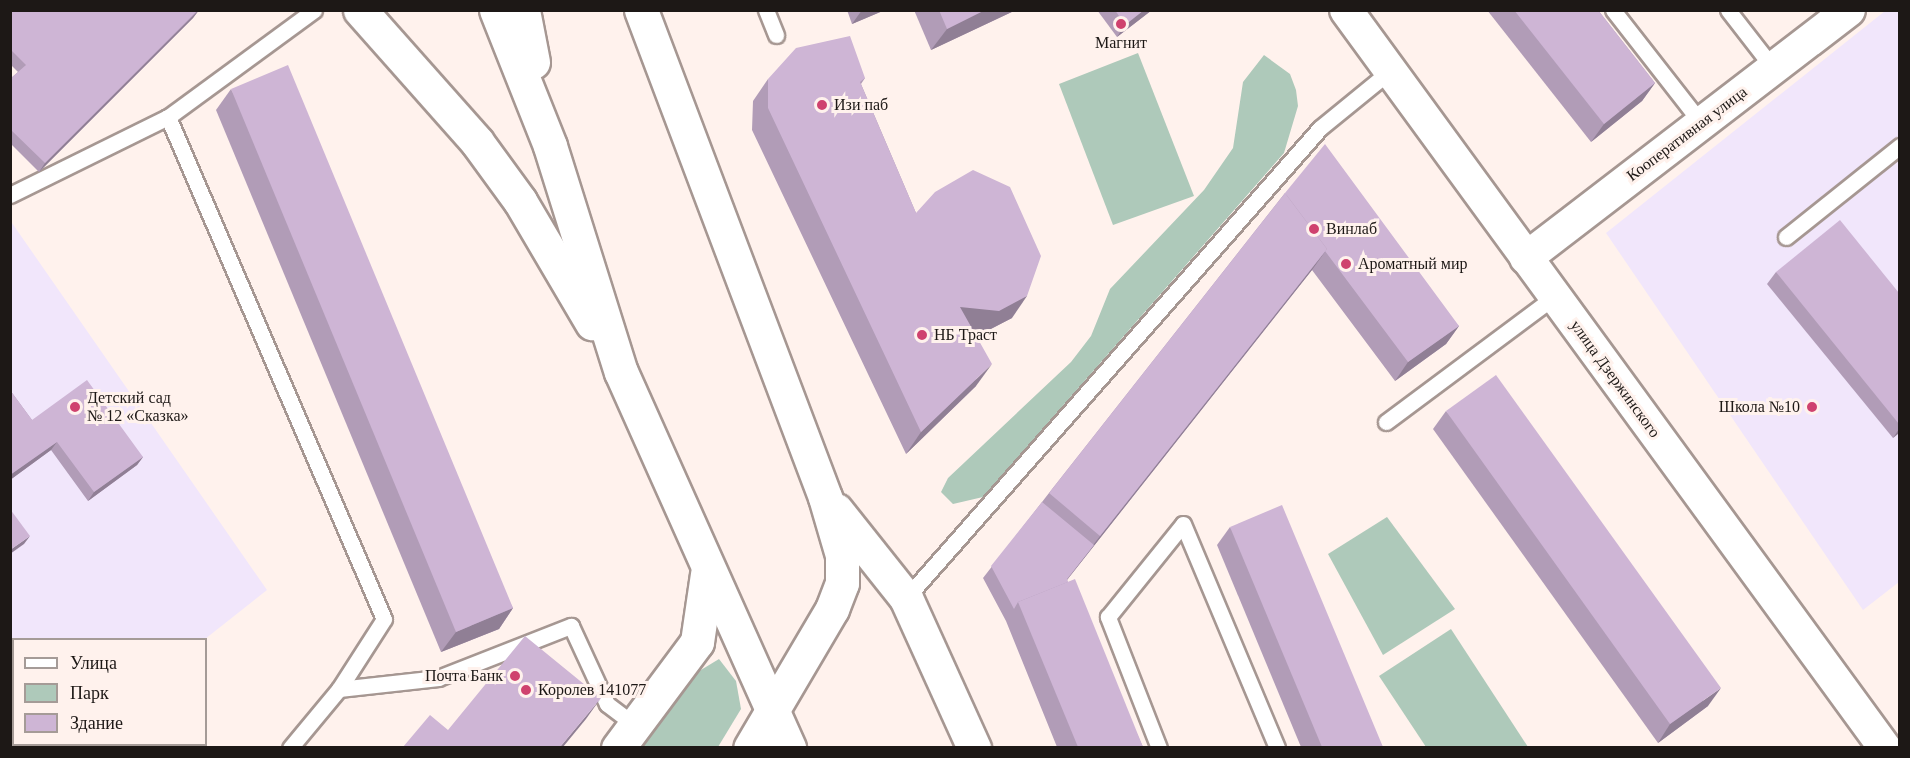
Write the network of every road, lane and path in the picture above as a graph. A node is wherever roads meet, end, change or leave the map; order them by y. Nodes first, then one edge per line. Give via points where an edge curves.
1 (314, 10) edge
2 (360, 10) edge
3 (496, 10) edge
4 (523, 10) edge
5 (621, 10) edge
6 (641, 10) edge
7 (766, 10) edge
8 (1346, 10) edge
9 (1613, 10) edge
10 (1728, 10) edge
11 (1849, 10) edge
12 (776, 35) dead end
13 (1773, 68) junction
14 (1390, 70) junction
15 (668, 86) junction
16 (168, 117) junction
17 (1702, 123) junction
18 (550, 146) junction
19 (1899, 146) edge
20 (10, 195) edge
21 (1786, 237) dead end
22 (1526, 258) junction
23 (1555, 296) junction
24 (621, 372) junction
25 (1386, 422) dead end
26 (825, 496) junction
27 (707, 572) junction
28 (906, 598) junction
29 (339, 689) junction
30 (774, 709) junction
31 (627, 737) edge
32 (290, 747) edge
33 (750, 747) edge
34 (789, 747) edge
35 (974, 747) edge
36 (1159, 747) edge
37 (1277, 747) edge
38 (1885, 747) edge

1 - 16 lane
2 - 24 main road via 477,142 520,201
3 - 18 main road
4 - 18 main road
5 - 15 main road
6 - 15 main road
7 - 12 lane
8 - 14 street, улица Дзержинского
9 - 17 lane
10 - 13 lane
11 - 13 street, Кооперативная улица
13 - 17 street, Кооперативная улица
14 - 22 street, улица Дзержинского
14 - 28 lane via 1320,128
15 - 26 main road
16 - 20 lane
16 - 29 lane via 384,619
17 - 22 street, Кооперативная улица
18 - 24 main road
19 - 21 lane
22 - 23 street, улица Дзержинского
23 - 25 lane
23 - 38 street, улица Дзержинского
24 - 27 main road
26 - 28 main road
26 - 30 main road via 842,555 842,583 818,637
27 - 30 main road
27 - 31 main road via 697,642
28 - 35 main road
29 - 31 lane via 438,678 571,626
29 - 32 lane
30 - 33 main road
30 - 34 main road
36 - 37 lane via 1108,617 1183,524

